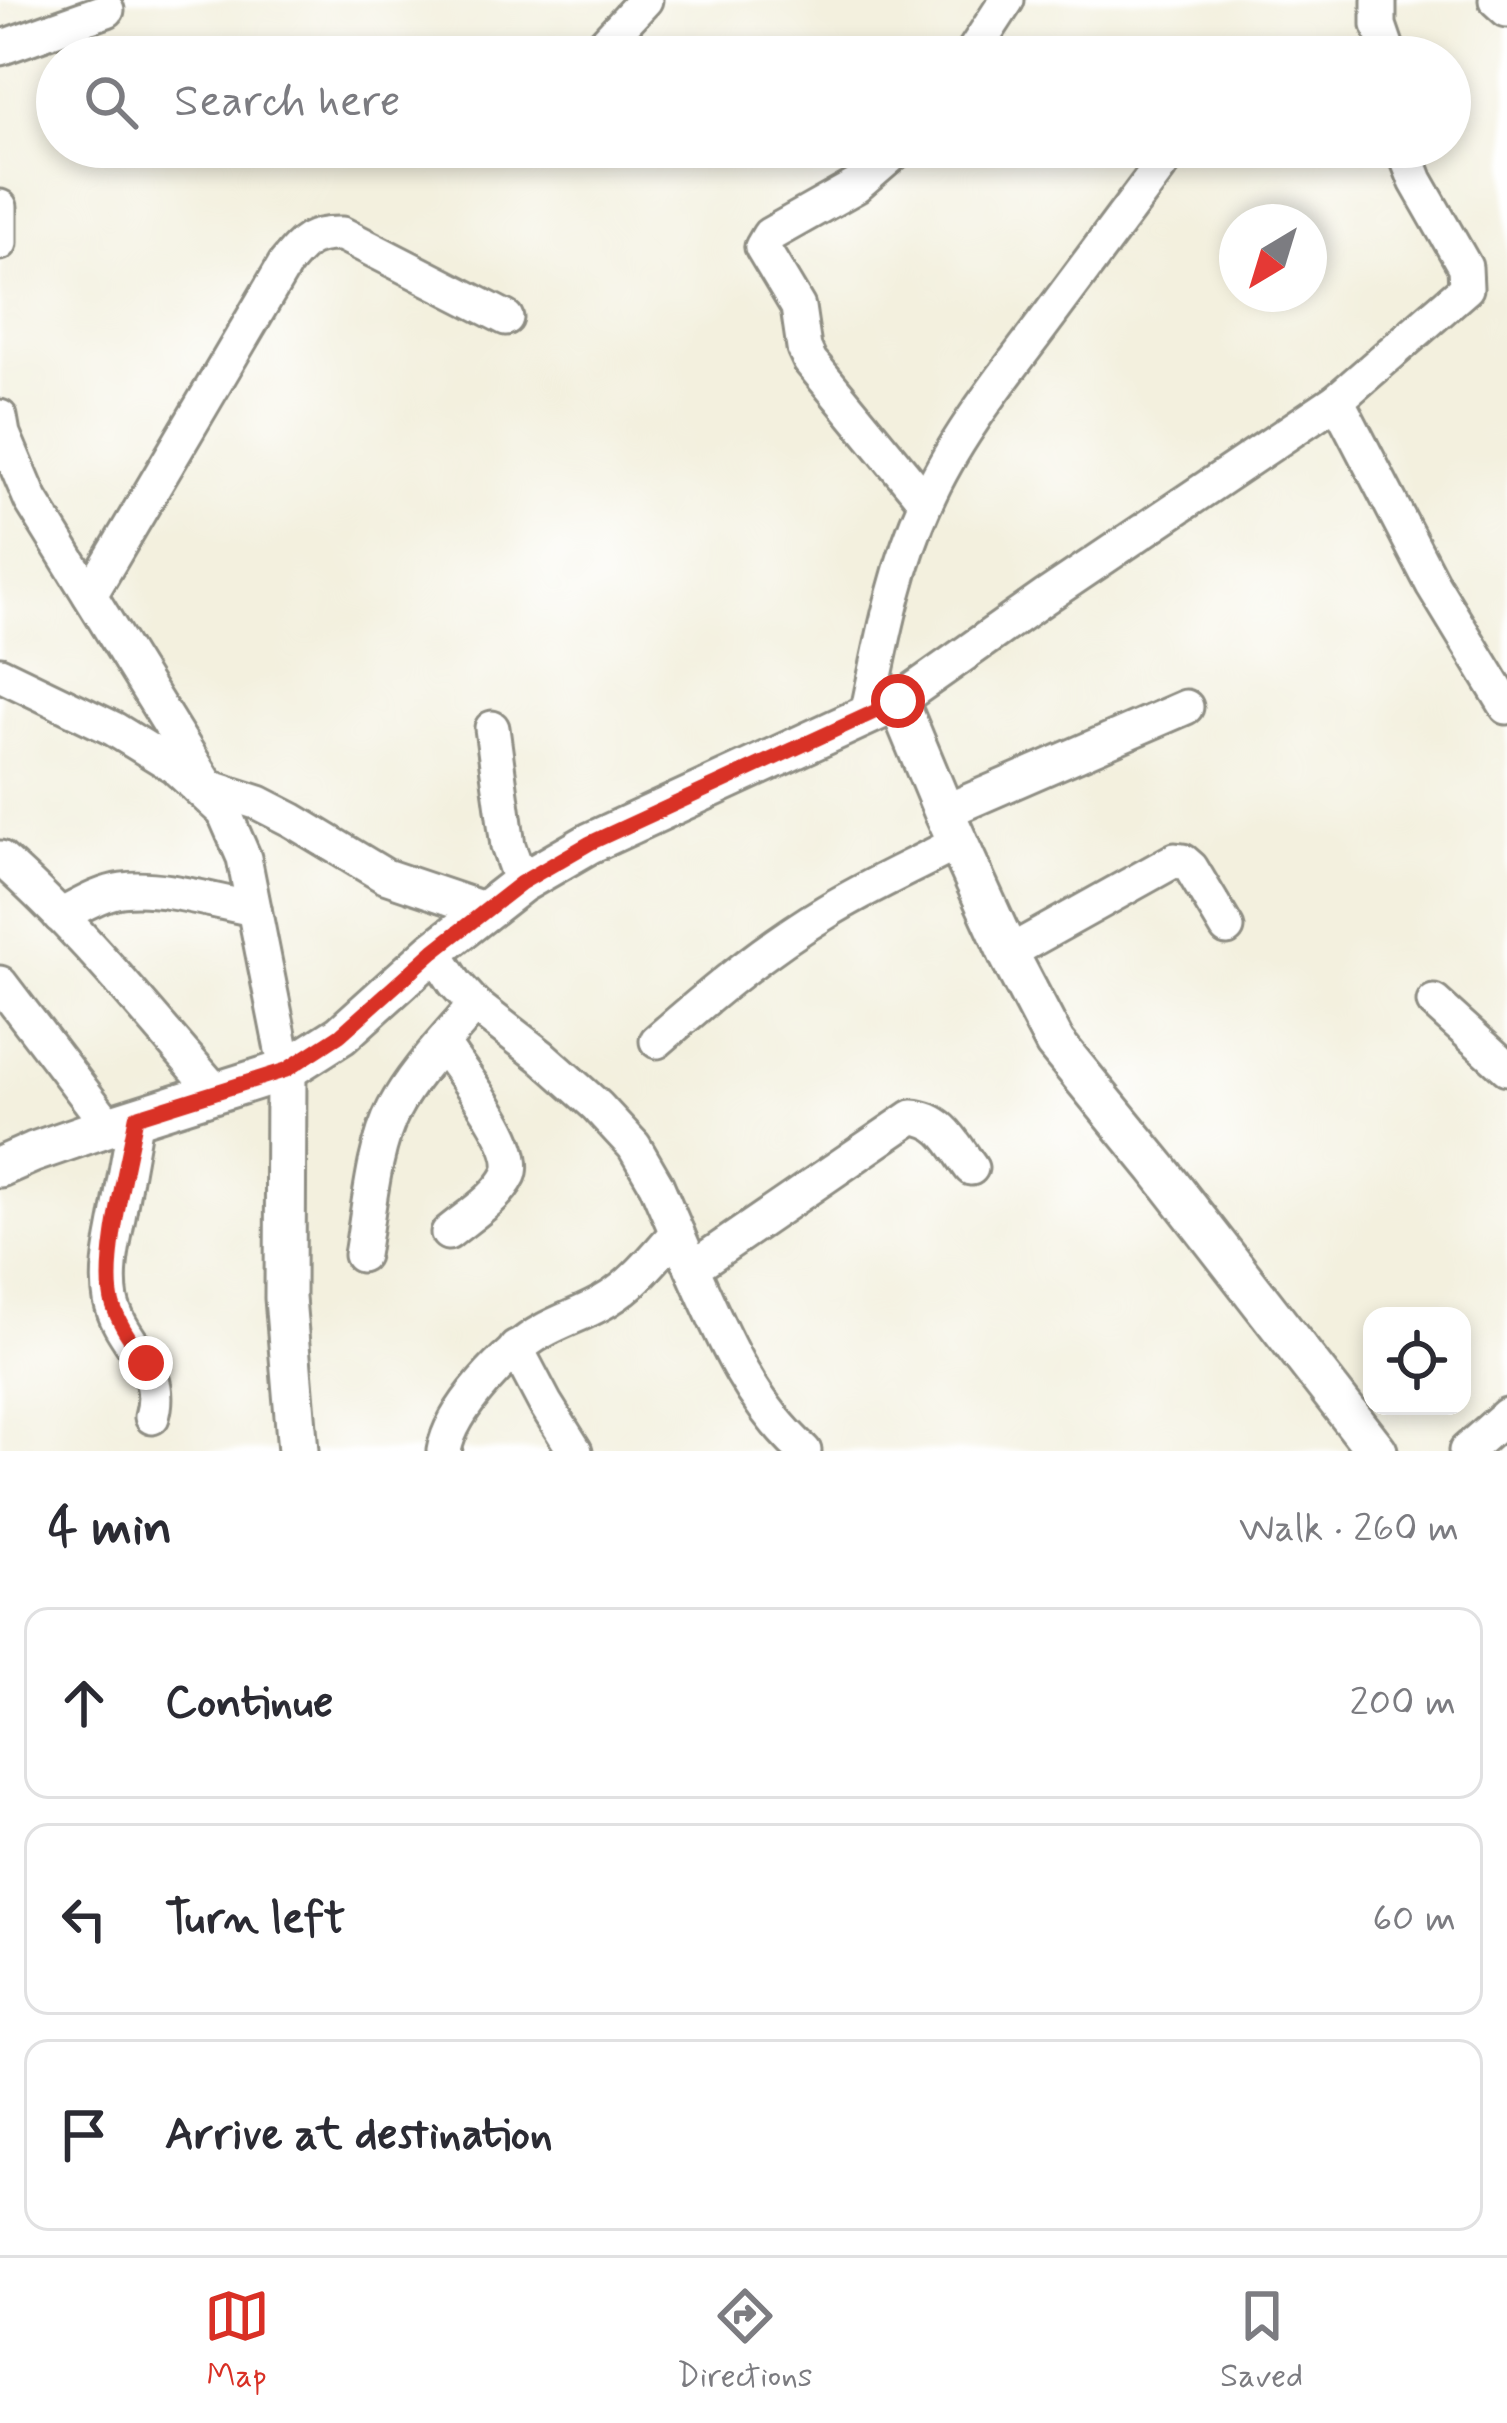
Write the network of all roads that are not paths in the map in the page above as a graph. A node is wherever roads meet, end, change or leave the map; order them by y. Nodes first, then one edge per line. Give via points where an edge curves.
1 (645, 0) edge
2 (1007, 0) edge
3 (1374, 3) edge
4 (107, 10) dead end
5 (612, 36) edge
6 (984, 36) edge
7 (1382, 36) edge
8 (0, 48) edge
9 (877, 168) edge
10 (1160, 168) edge
11 (1411, 168) edge
12 (0, 207) edge
13 (0, 243) edge
14 (506, 318) dead end
15 (1337, 400) junction
16 (1, 428) edge
17 (926, 502) junction
18 (90, 595) junction
19 (0, 674) edge
20 (1186, 707) dead end
21 (1507, 707) edge
22 (882, 708) junction
23 (492, 728) dead end
24 (217, 800) junction
25 (950, 828) junction
26 (0, 858) edge
27 (521, 883) junction
28 (254, 909) junction
29 (486, 910) junction
30 (61, 916) junction
31 (1227, 928) dead end
32 (434, 951) junction
33 (1008, 953) junction
34 (0, 983) edge
35 (1434, 1002) dead end
36 (475, 1005) junction
37 (657, 1041) dead end
38 (442, 1045) junction
39 (1507, 1068) edge
40 (286, 1070) junction
41 (218, 1093) junction
42 (123, 1121) junction
43 (0, 1167) edge
44 (971, 1168) dead end
45 (677, 1232) junction
46 (448, 1233) dead end
47 (361, 1255) dead end
48 (692, 1268) junction
49 (516, 1348) junction
50 (1507, 1415) edge
51 (152, 1418) dead end
52 (298, 1451) edge
53 (444, 1451) edge
54 (575, 1451) edge
55 (804, 1451) edge
56 (1377, 1451) edge
57 (1466, 1451) edge

1 - 5 street
2 - 6 street
3 - 7 street
4 - 8 street
9 - 17 street via 762,247 798,307 810,361
10 - 17 street via 966,431
11 - 15 street via 1465,267 1466,288
12 - 13 street
14 - 18 street via 342,234 302,243
15 - 21 street via 1432,585
15 - 22 street
16 - 18 street via 31,500
17 - 22 street via 903,562
18 - 24 street
19 - 24 street via 114,728
20 - 25 street
22 - 25 street
22 - 27 street
23 - 27 street
24 - 28 street via 244,858
24 - 29 street via 259,803 385,876
25 - 33 street
25 - 37 street via 773,946
26 - 30 street
27 - 29 street
28 - 30 street via 121,890
28 - 40 street
29 - 32 street
30 - 41 street
31 - 33 street via 1191,868 1175,860
32 - 36 street
32 - 40 street via 340,1035
33 - 56 street via 1054,1043
34 - 42 street
35 - 39 street
36 - 38 street
36 - 45 street via 634,1146
38 - 46 street via 513,1161 501,1187
38 - 47 street via 387,1126
40 - 41 street
40 - 52 street via 285,1298
41 - 42 street
42 - 43 street
42 - 51 street via 111,1300 154,1384
44 - 48 street via 940,1124 913,1117
45 - 48 street
45 - 49 street via 618,1293
48 - 55 street via 732,1356
49 - 53 street via 454,1421
49 - 54 street
50 - 57 street

